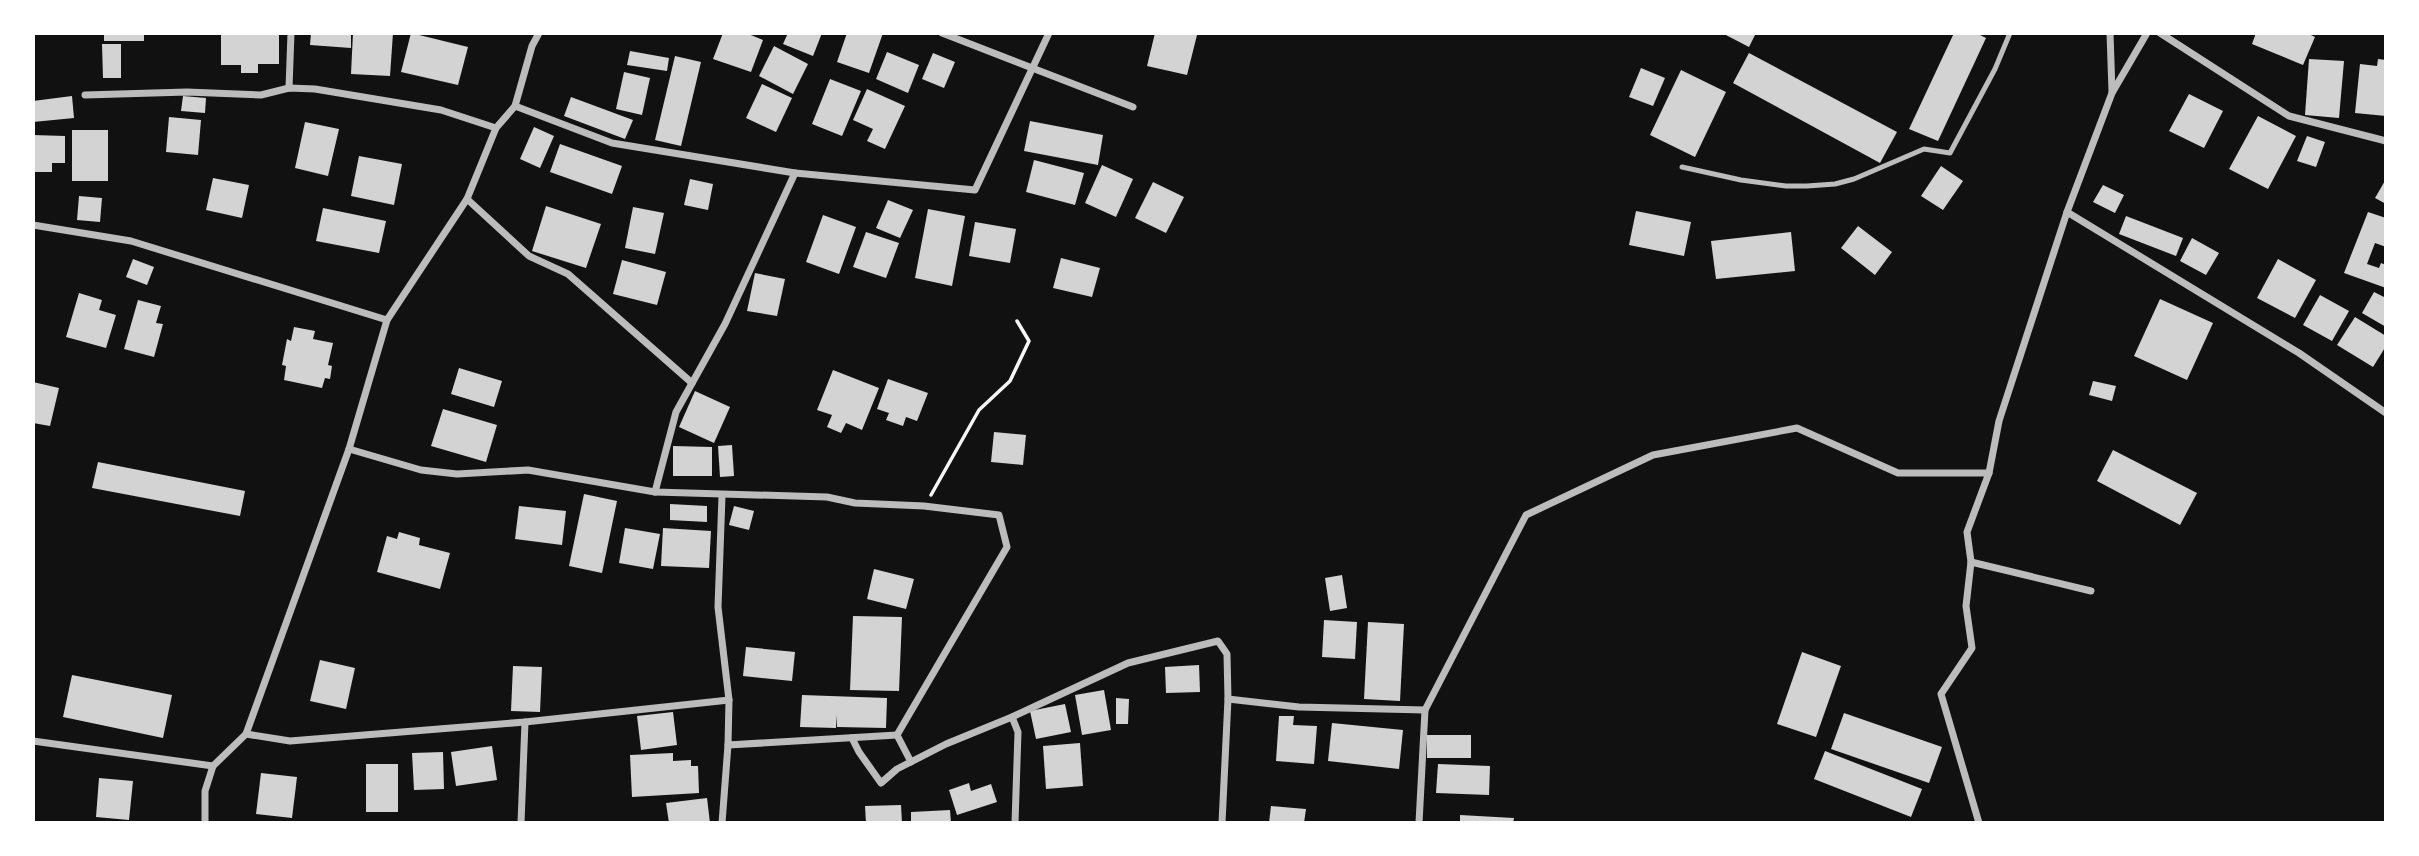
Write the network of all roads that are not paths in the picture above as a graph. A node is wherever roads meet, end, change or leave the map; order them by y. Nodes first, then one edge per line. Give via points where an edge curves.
1 (291, 33) edge
2 (539, 33) edge
3 (942, 33) edge
4 (1049, 33) edge
5 (2010, 33) edge
6 (2110, 33) edge
7 (2147, 33) edge
8 (2160, 33) edge
9 (1033, 68) junction
10 (289, 88) junction
11 (2112, 93) junction
12 (85, 95) dead end
13 (515, 106) junction
14 (1133, 107) dead end
15 (496, 128) junction
16 (2386, 141) edge
17 (1682, 167) dead end
18 (795, 173) junction
19 (467, 199) junction
20 (2067, 212) junction
21 (33, 225) edge
22 (387, 320) junction
23 (692, 383) junction
24 (2386, 413) edge
25 (349, 449) junction
26 (1989, 473) junction
27 (655, 492) junction
28 (722, 496) junction
29 (1971, 562) junction
30 (2091, 591) dead end
31 (1228, 699) junction
32 (729, 700) junction
33 (1425, 710) junction
34 (1012, 717) junction
35 (525, 722) junction
36 (246, 734) junction
37 (897, 735) junction
38 (852, 738) junction
39 (33, 741) edge
40 (728, 745) junction
41 (911, 762) junction
42 (212, 766) junction
43 (205, 823) edge
44 (521, 823) edge
45 (722, 823) edge
46 (1015, 823) edge
47 (1222, 823) edge
48 (1419, 823) edge
49 (1979, 823) edge

1 - 10 street
2 - 13 street
3 - 9 street
4 - 9 street
5 - 17 lane via 1950,153 1924,149 1854,179 1807,186 1741,180
6 - 11 street
7 - 11 street
8 - 16 street via 2289,116
9 - 14 street
9 - 18 street via 975,190
10 - 12 street via 261,96 187,92
10 - 15 street via 442,110
11 - 20 street
13 - 15 street
13 - 18 street via 612,143
15 - 19 street
18 - 23 street via 725,324
19 - 22 street
19 - 23 street via 529,256 569,274
20 - 24 street via 2299,353
20 - 26 street via 1999,421
21 - 22 street via 131,241
22 - 25 street
23 - 27 street via 676,412
25 - 27 street via 421,470 457,474 528,470
25 - 36 street
26 - 29 street via 1967,532
26 - 33 street via 1898,473 1797,428 1653,455 1526,515
27 - 28 street
28 - 32 street via 718,607
28 - 37 street via 827,497 999,515 1007,547
29 - 30 street
29 - 49 street via 1966,606 1972,648 1941,694
31 - 33 street via 1299,707
31 - 34 street via 1227,654 1218,641 1128,663
31 - 47 street
32 - 35 street
32 - 40 street
33 - 48 street
34 - 41 street
34 - 46 street via 1018,732
35 - 36 street via 290,741
35 - 44 street
36 - 42 street
37 - 38 street
37 - 41 street
38 - 40 street
38 - 41 street via 881,783
39 - 42 street
40 - 45 street
42 - 43 street via 205,791

